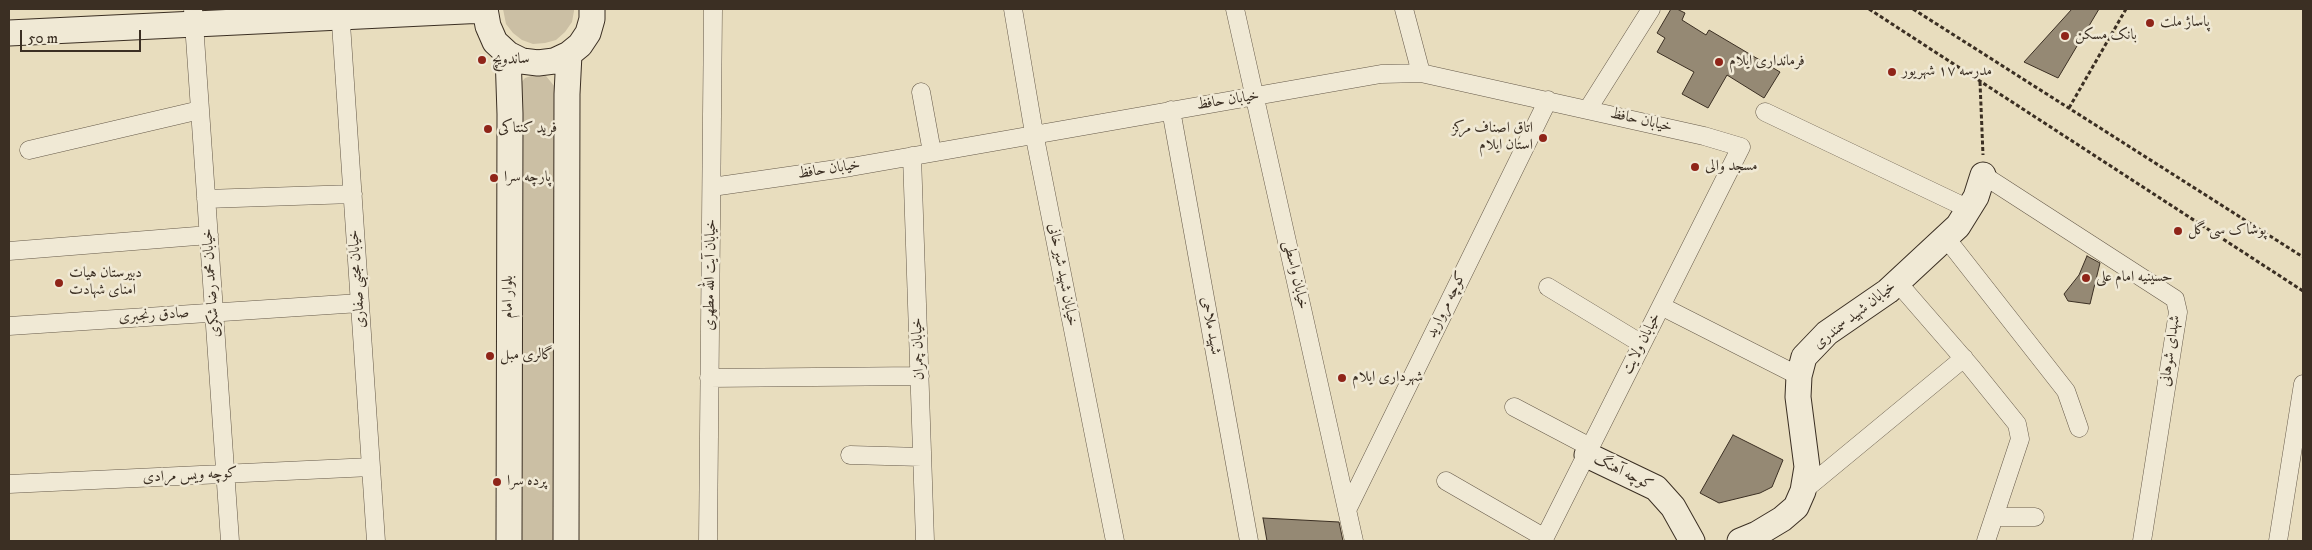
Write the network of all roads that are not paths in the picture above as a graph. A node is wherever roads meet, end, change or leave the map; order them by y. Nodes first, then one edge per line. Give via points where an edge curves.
1 (485, 9) edge
2 (592, 9) edge
3 (713, 9) edge
4 (1012, 9) edge
5 (1235, 9) edge
6 (1404, 9) edge
7 (1651, 9) edge
8 (340, 13) edge
9 (194, 16) edge
10 (9, 33) edge
11 (508, 54) junction
12 (569, 54) junction
13 (1421, 72) junction
14 (921, 92) dead end
15 (1255, 96) junction
16 (1548, 100) junction
17 (1588, 109) junction
18 (200, 110) junction
19 (1172, 110) junction
20 (1765, 112) dead end
21 (1034, 133) junction
22 (1741, 147) joint
23 (29, 150) dead end
24 (932, 152) junction
25 (912, 156) junction
26 (1983, 175) joint
27 (712, 186) junction
28 (353, 194) junction
29 (206, 199) junction
30 (1969, 209) junction
31 (209, 235) junction
32 (1946, 238) junction
33 (9, 251) edge
34 (1898, 283) junction
35 (1548, 287) dead end
36 (360, 303) junction
37 (1661, 306) junction
38 (214, 312) junction
39 (9, 326) edge
40 (1642, 344) junction
41 (1964, 358) junction
42 (920, 376) junction
43 (1799, 376) junction
44 (709, 378) junction
45 (2303, 384) edge
46 (1514, 406) dead end
47 (2079, 428) dead end
48 (1588, 451) junction
49 (850, 455) dead end
50 (922, 457) junction
51 (371, 467) junction
52 (225, 475) junction
53 (1446, 481) dead end
54 (9, 484) edge
55 (1803, 491) junction
56 (1347, 510) junction
57 (1994, 516) junction
58 (2035, 517) dead end
59 (1544, 539) edge
60 (230, 541) edge
61 (376, 541) edge
62 (509, 541) edge
63 (566, 541) edge
64 (708, 541) edge
65 (925, 541) edge
66 (1115, 541) edge
67 (1249, 541) edge
68 (1354, 541) edge
69 (1692, 541) edge
70 (1740, 541) edge
71 (1986, 541) edge
72 (2142, 541) edge
73 (2278, 541) edge

1 - 8 main road
1 - 11 main road via 495,42
2 - 12 main road via 588,33
3 - 27 street, خیابان آیت الله مطهری
4 - 21 street, خیابان شهید شیر خانی
5 - 15 street, خیابان واسطی
6 - 13 street
7 - 17 street
8 - 9 main road
8 - 28 street, خیابان مجتبی صفاری
9 - 10 main road
9 - 18 street, خیابان محمد رضا شکری
11 - 12 main road via 522,61 538,63 554,61
11 - 62 main road, بلوار امام
12 - 63 main road
13 - 15 street, خیابان حافظ via 1381,74
13 - 16 street, خیابان حافظ
14 - 24 street
15 - 19 street, خیابان حافظ
15 - 56 street, خیابان واسطی
16 - 17 street, خیابان حافظ
16 - 56 street, کوچه مروارید
17 - 22 street, خیابان حافظ
18 - 23 street
18 - 29 street, خیابان محمد رضا شکری
19 - 21 street, خیابان حافظ
19 - 67 street, شهید ملاحی
20 - 30 street
21 - 24 street, خیابان حافظ
21 - 66 street, خیابان شهید شیر خانی
22 - 37 street, خیابان ولایت
24 - 25 street, خیابان حافظ
25 - 27 street, خیابان حافظ
25 - 42 street, خیابان چمران
26 - 30 main road, خیابان شهید سمندری
26 - 72 street, شهدای شوهانی via 2175,299 2178,312
27 - 44 street, خیابان آیت الله مطهری
28 - 29 street
28 - 36 street, خیابان مجتبی صفاری
29 - 31 street, خیابان محمد رضا شکری
30 - 32 main road, خیابان شهید سمندری
31 - 33 street
31 - 38 street, خیابان محمد رضا شکری
32 - 34 main road, خیابان شهید سمندری
32 - 47 street via 2066,391
34 - 41 street
34 - 43 main road, خیابان شهید سمندری via 1827,333 1804,357
35 - 40 street
36 - 38 street, صادق رنجبری
36 - 51 street, خیابان مجتبی صفاری
37 - 40 street, خیابان ولایت
37 - 43 street
38 - 39 street, صادق رنجبری
38 - 52 street, خیابان محمد رضا شکری
40 - 48 street, خیابان ولایت
41 - 55 street
41 - 57 street via 2017,424 2020,439
42 - 44 street
42 - 50 street, خیابان چمران
43 - 55 main road, خیابان شهید سمندری via 1798,397 1806,467
44 - 64 street, خیابان آیت الله مطهری
45 - 73 street
46 - 48 street
48 - 59 street, خیابان ولایت
48 - 69 main road, کوچه آهنگ via 1656,488 1673,507
49 - 50 street
50 - 65 street, خیابان چمران
51 - 52 street, کوچه ویس مرادی
51 - 61 street, خیابان مجتبی صفاری
52 - 54 street, کوچه ویس مرادی
52 - 60 street, خیابان محمد رضا شکری
53 - 59 street
55 - 70 main road, خیابان شهید سمندری via 1796,506 1782,519
56 - 68 street, خیابان واسطی
57 - 58 street
57 - 71 street

